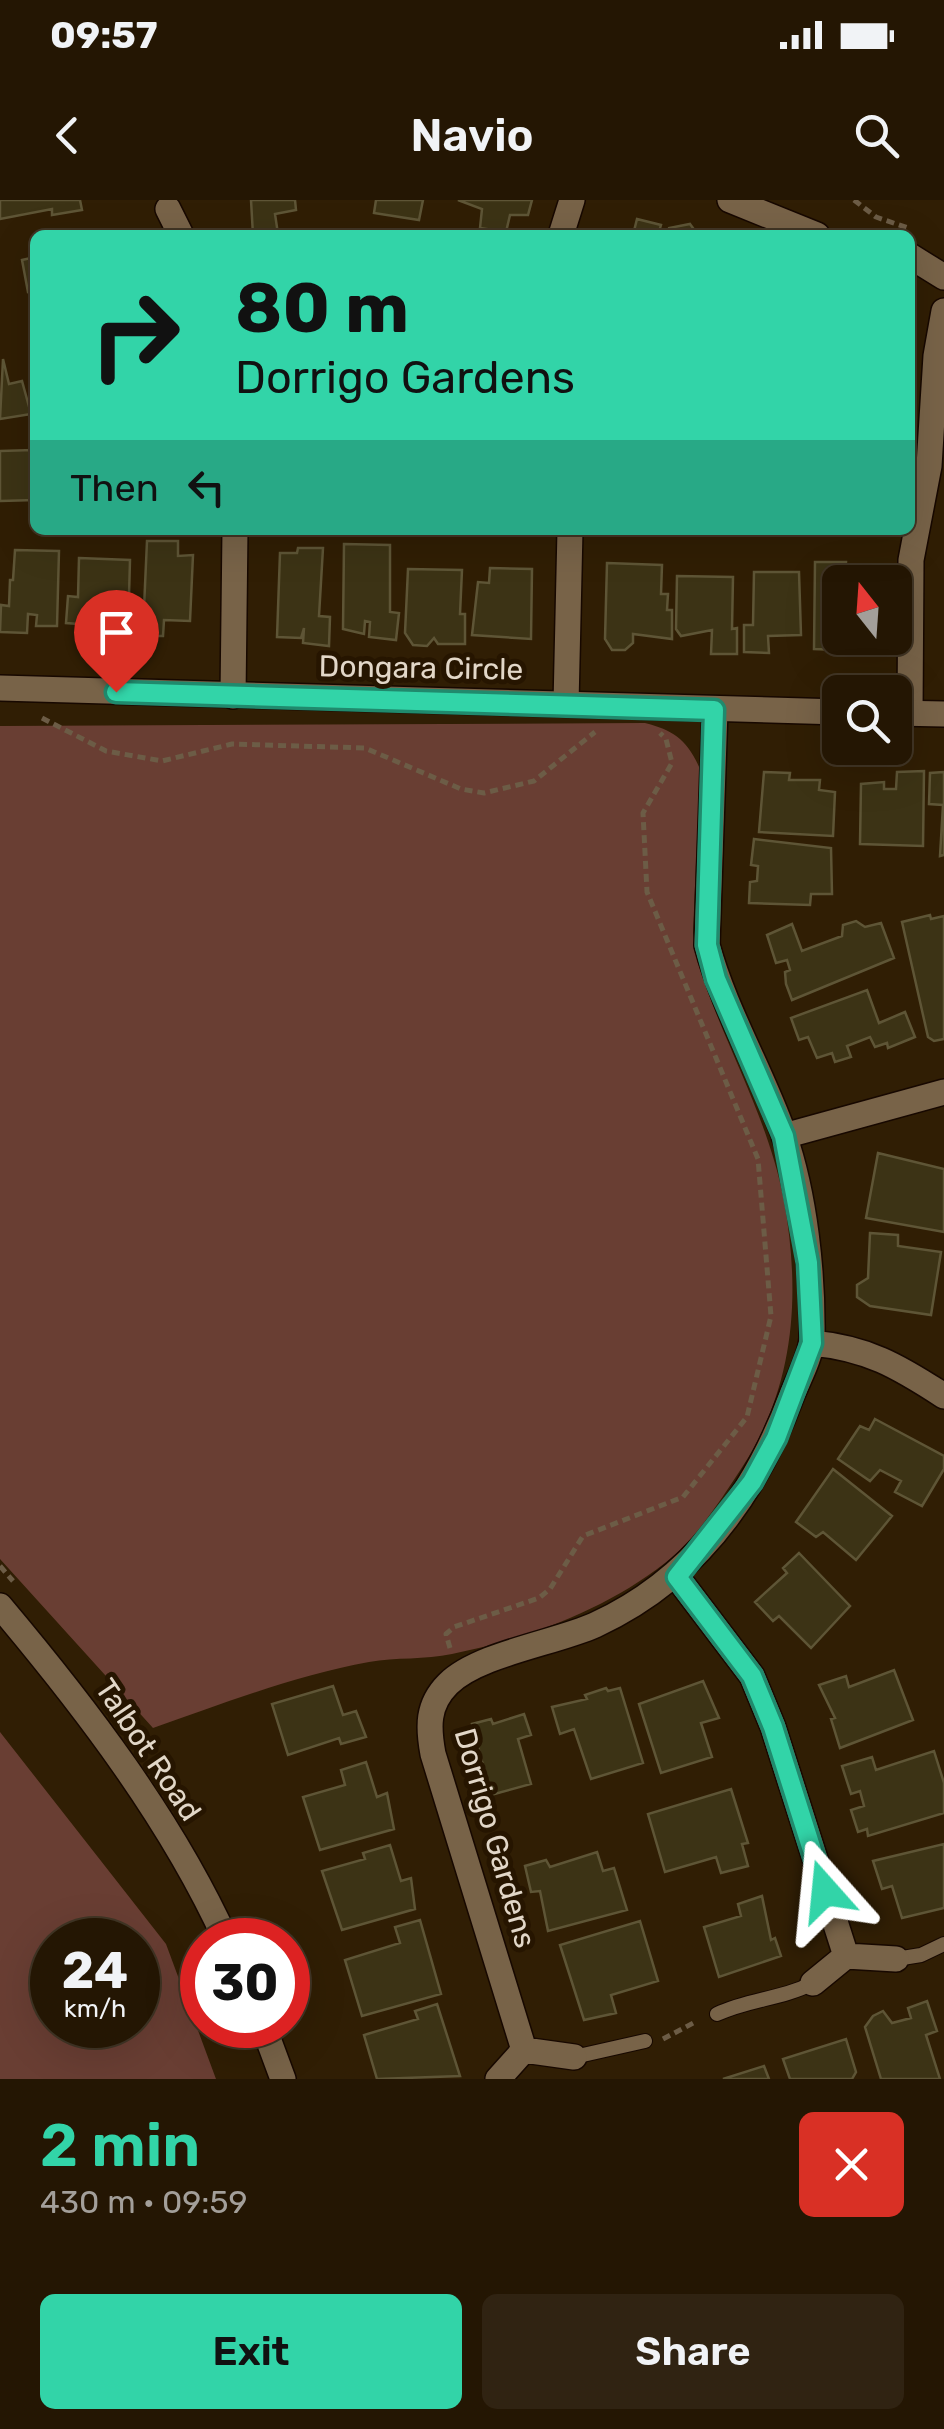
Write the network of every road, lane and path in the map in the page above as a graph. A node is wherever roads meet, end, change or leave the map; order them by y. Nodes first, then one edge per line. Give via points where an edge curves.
1 (572, 200) edge
2 (730, 200) edge
3 (854, 200) edge
4 (168, 209) dead end
5 (876, 217) dead end
6 (178, 230) edge
7 (563, 230) edge
8 (805, 230) edge
9 (915, 259) edge
10 (944, 277) edge
11 (944, 312) edge
12 (236, 535) edge
13 (570, 535) edge
14 (904, 675) edge
15 (0, 688) edge
16 (233, 696) junction
17 (566, 704) junction
18 (714, 710) junction
19 (822, 712) edge
20 (912, 713) edge
21 (944, 714) edge
22 (36, 716) dead end
23 (600, 729) dead end
24 (656, 729) dead end
25 (944, 1092) edge
26 (784, 1136) junction
27 (812, 1343) junction
28 (944, 1396) edge
29 (677, 1577) junction
30 (0, 1606) edge
31 (462, 1675) junction
32 (216, 1918) edge
33 (944, 1944) edge
34 (846, 1956) junction
35 (896, 1959) joint
36 (813, 1983) joint
37 (718, 2014) joint
38 (644, 2040) joint
39 (272, 2048) edge
40 (524, 2050) junction
41 (574, 2057) joint
42 (284, 2079) edge
43 (498, 2079) edge

1 - 7 street
2 - 8 street
3 - 5 path
4 - 6 street
9 - 10 street
11 - 14 street via 929,466 911,560
12 - 16 street
13 - 17 street
15 - 16 street, Dongara Circle
16 - 17 street, Dongara Circle
17 - 18 street, Dongara Circle
18 - 19 street, Dongara Circle
18 - 26 street, Dorrigo Gardens via 707,945
20 - 21 street
22 - 23 path via 106,751 140,759 162,761 232,744 365,748 484,793 534,781
24 - 31 path via 672,763 643,813 647,892 758,1158 771,1316 747,1418 683,1497 583,1536 539,1598 454,1626 446,1634
25 - 26 street
26 - 27 street, Dorrigo Gardens via 808,1263
27 - 28 street via 852,1347
27 - 29 street, Dorrigo Gardens via 752,1482
29 - 31 street, Dorrigo Gardens via 594,1626
29 - 34 street via 752,1676
30 - 32 street, Talbot Road via 106,1739
31 - 40 street, Dorrigo Gardens via 434,1700 428,1726
33 - 35 lane
34 - 35 street
34 - 36 street
36 - 37 lane
37 - 38 path via 665,2039
38 - 41 lane
39 - 42 street
40 - 41 street
40 - 43 street

